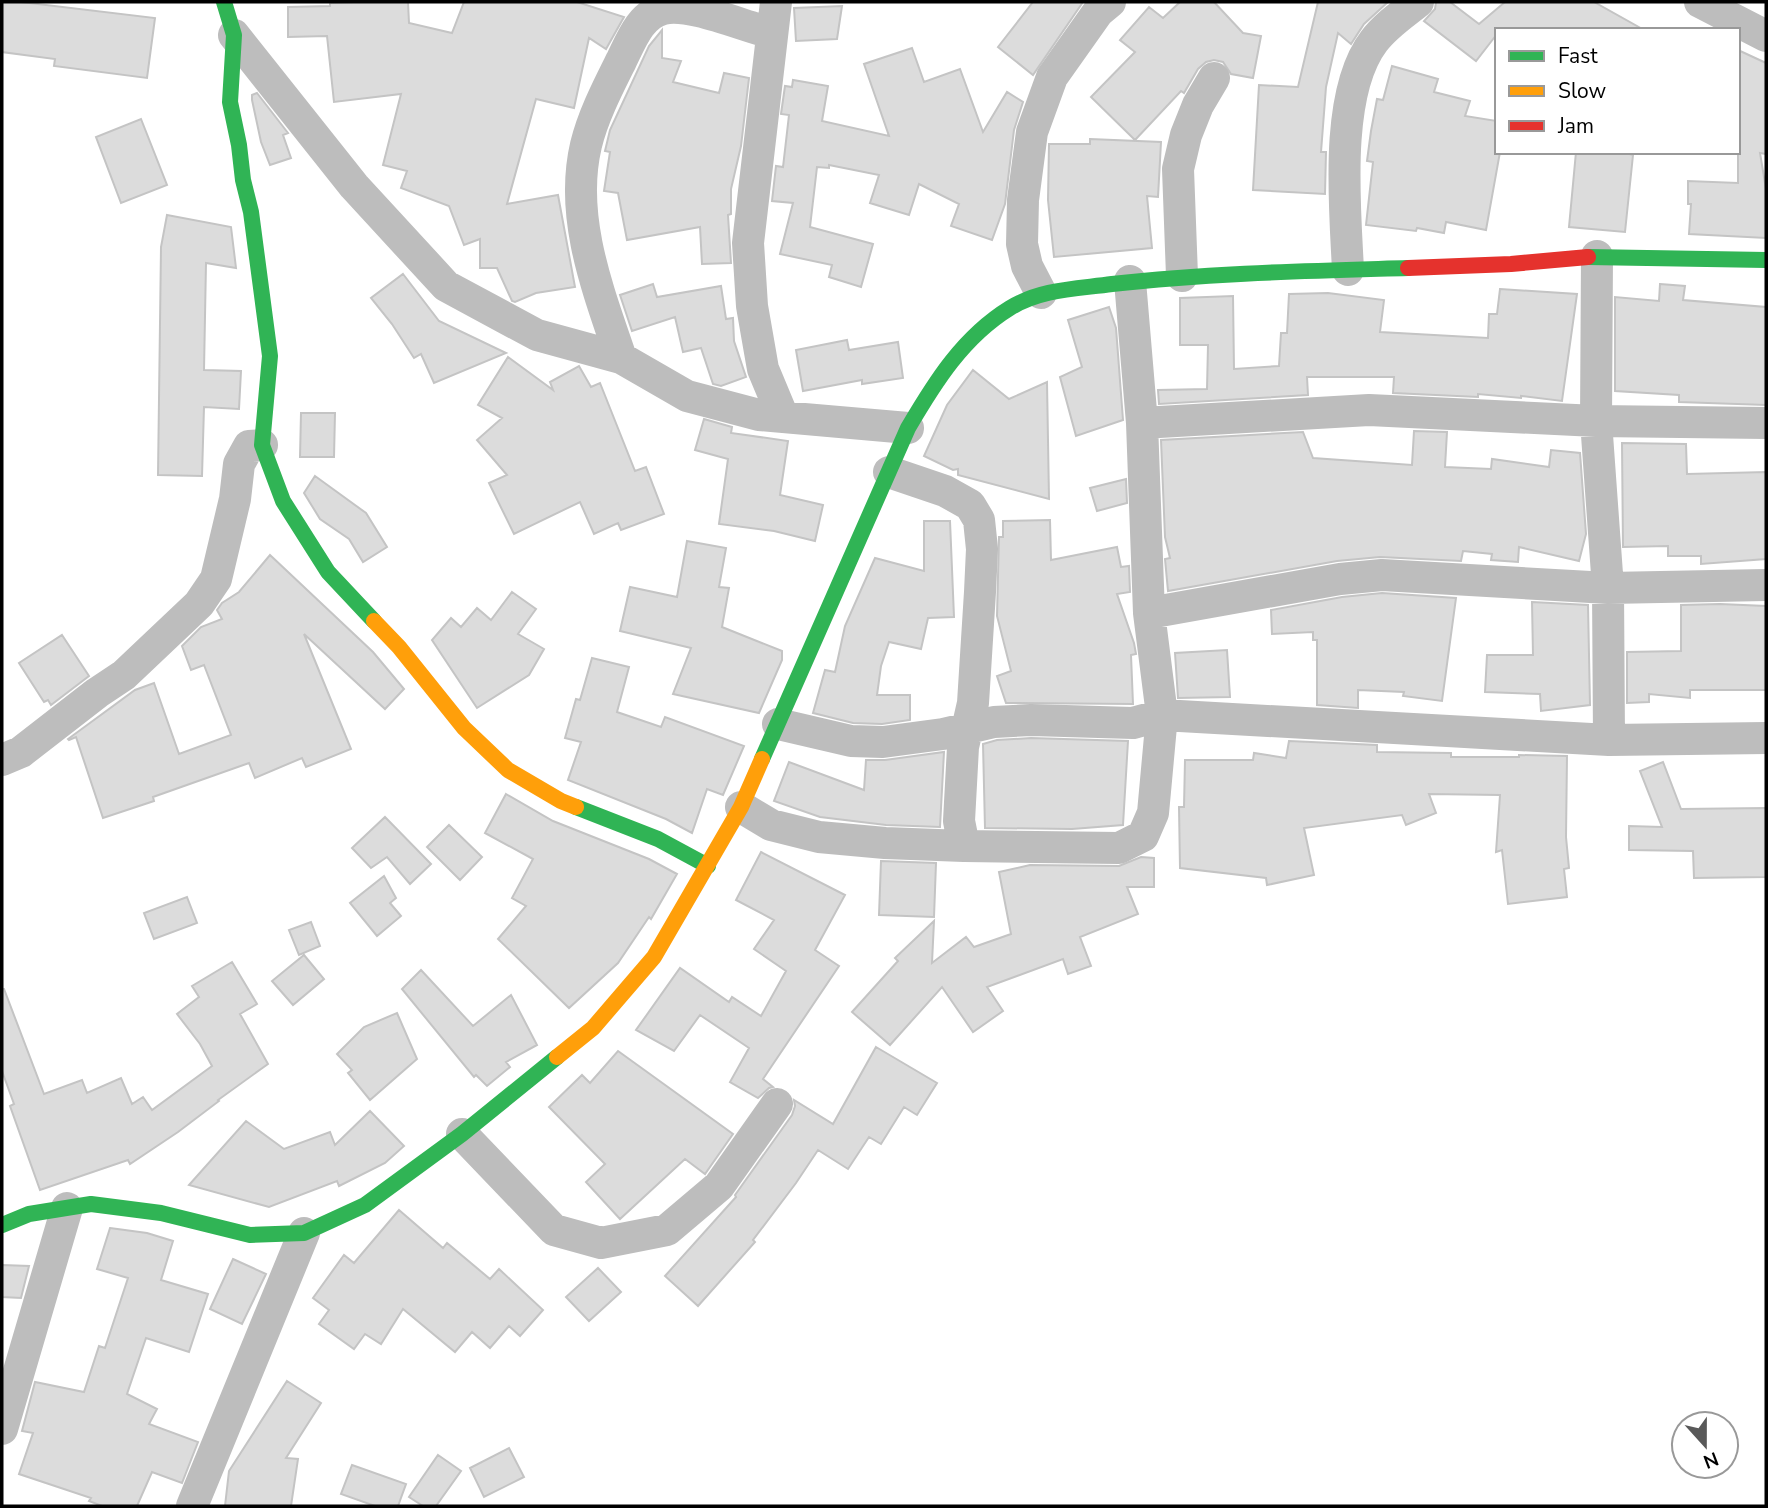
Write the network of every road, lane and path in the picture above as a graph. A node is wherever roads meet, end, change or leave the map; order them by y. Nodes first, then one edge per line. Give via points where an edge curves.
1 (224, 2) edge
2 (776, 2) edge
3 (1110, 2) edge
4 (1418, 2) edge
5 (1700, 2) edge
6 (772, 33) junction
7 (233, 35) junction
8 (1766, 36) edge
9 (1214, 78) dead end
10 (1597, 256) junction
11 (1766, 260) edge
12 (1348, 270) junction
13 (1182, 275) junction
14 (1130, 281) junction
15 (1041, 293) junction
16 (621, 358) junction
17 (783, 417) junction
18 (1596, 421) junction
19 (1142, 423) junction
20 (1766, 423) edge
21 (908, 428) junction
22 (262, 445) junction
23 (888, 472) junction
24 (1766, 585) edge
25 (1608, 588) junction
26 (1149, 613) junction
27 (1162, 715) junction
28 (778, 724) junction
29 (967, 728) junction
30 (1766, 738) edge
31 (1609, 740) junction
32 (2, 760) edge
33 (741, 807) junction
34 (964, 846) junction
35 (708, 866) junction
36 (777, 1104) dead end
37 (462, 1133) junction
38 (66, 1208) junction
39 (2, 1226) edge
40 (304, 1233) junction
41 (2, 1429) edge
42 (192, 1506) edge

1 - 7 street
2 - 6 street
3 - 15 street via 1052,78 1032,132 1022,244
4 - 12 street via 1374,41 1359,67 1343,165
5 - 8 street
6 - 16 street via 696,10 653,12 640,24 607,89 586,145 581,216
6 - 17 street via 748,243 763,369
7 - 16 street via 354,186 446,286 537,335
7 - 22 street via 230,102 251,212 270,356
9 - 13 street via 1190,125 1178,169
10 - 11 street
10 - 12 street
10 - 18 street
12 - 13 street
13 - 14 street
14 - 15 street
14 - 19 street
15 - 21 street via 975,333 936,381
16 - 17 street via 687,396
17 - 21 street
18 - 19 street via 1369,410
18 - 20 street
18 - 25 street
19 - 26 street
21 - 23 street
22 - 32 street via 249,446 239,464 220,568 200,604 124,676 21,752
22 - 35 street via 283,501 328,572 399,647 464,728 508,770 561,801 657,839
23 - 28 street
23 - 29 street via 945,491 970,505 979,520 980,592 973,703
24 - 25 street
25 - 26 street via 1382,575
25 - 31 street
26 - 27 street
27 - 29 street via 1133,723 1031,720
27 - 31 street
27 - 34 street via 1153,813 1143,836 1119,848
28 - 29 street via 851,741 883,742
28 - 33 street
29 - 34 street via 959,821
30 - 31 street
33 - 34 street via 771,825 819,837
33 - 35 street
35 - 37 street via 654,957 593,1028
36 - 37 street via 719,1186 667,1230 601,1243 554,1230
37 - 40 street via 365,1205
38 - 39 street via 29,1214
38 - 40 street via 91,1204 161,1213 250,1235
38 - 41 street
40 - 42 street

